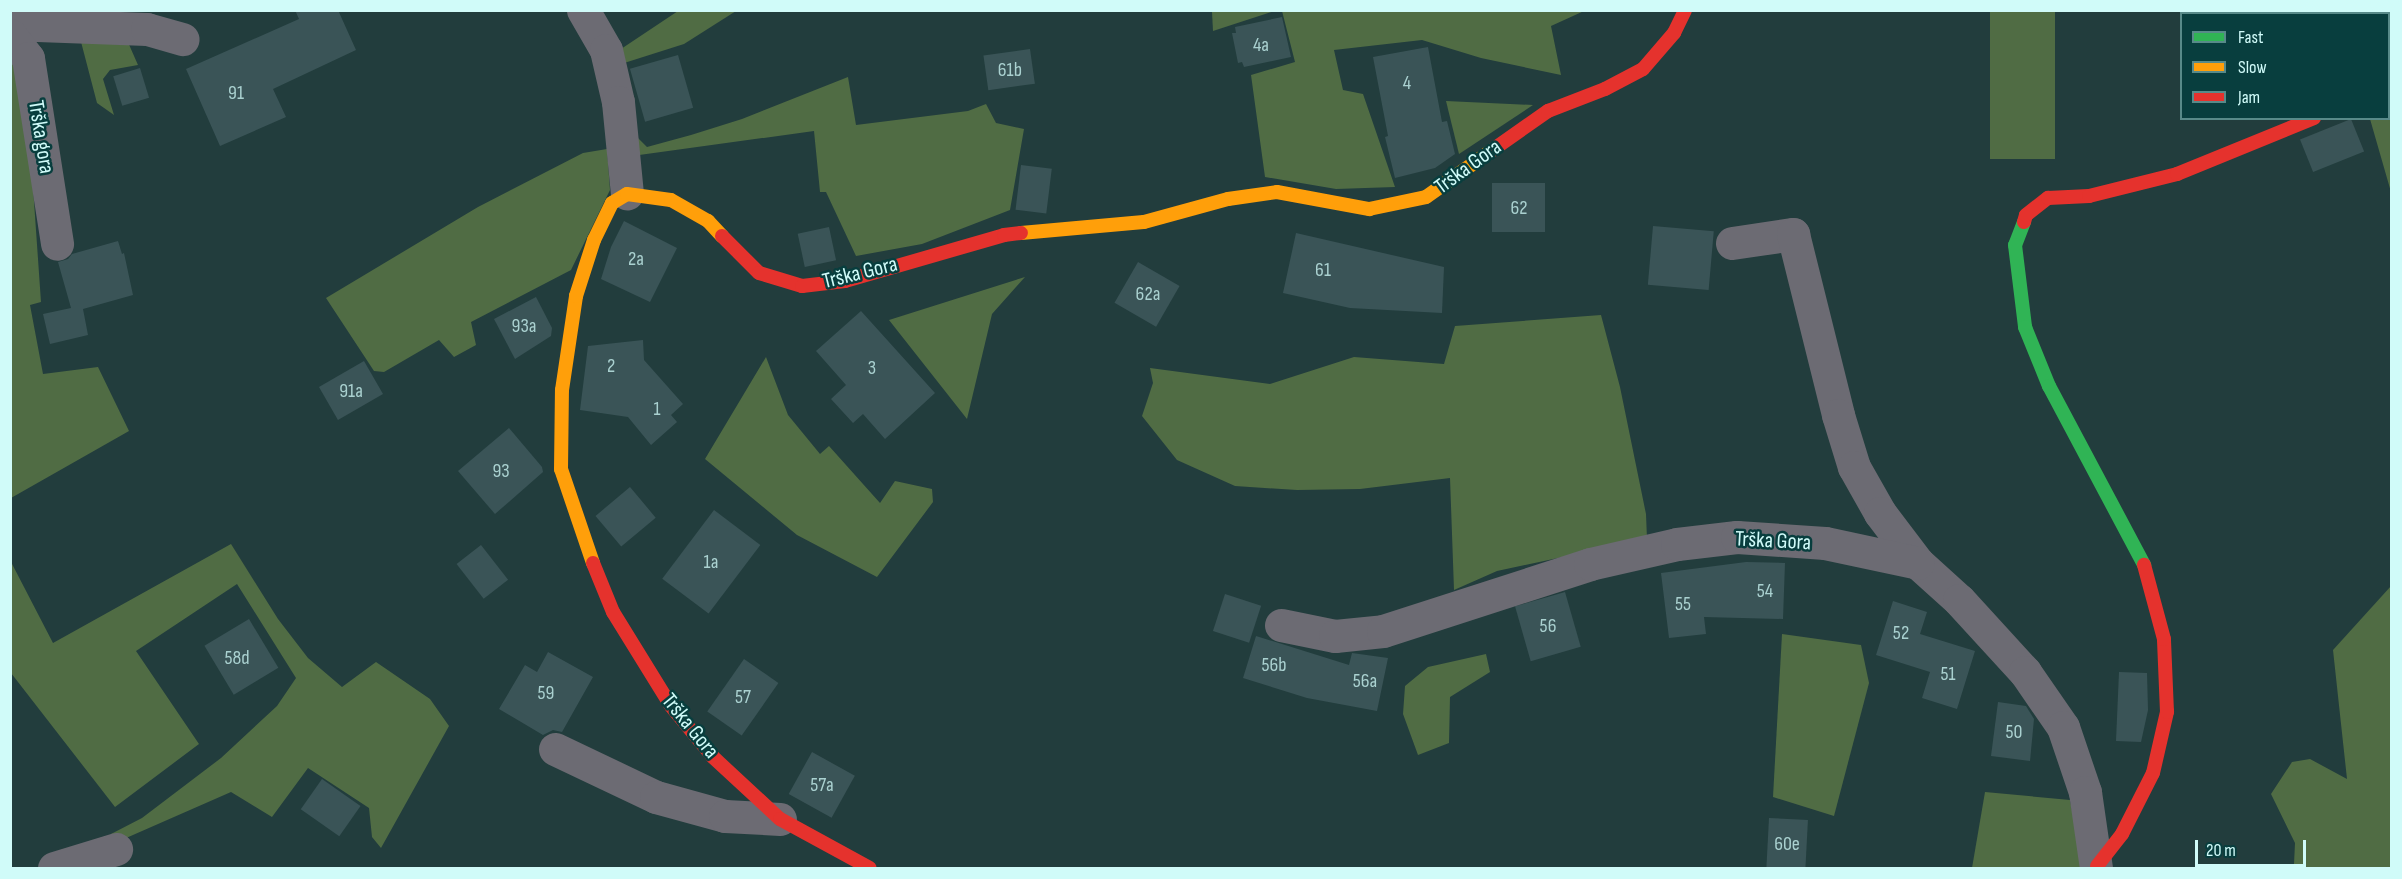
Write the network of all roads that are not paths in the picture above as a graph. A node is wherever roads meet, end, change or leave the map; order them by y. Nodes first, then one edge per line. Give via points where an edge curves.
1 (583, 10) edge
2 (1685, 10) edge
3 (10, 24) edge
4 (10, 35) edge
5 (183, 39) dead end
6 (2309, 120) edge
7 (627, 194) junction
8 (1732, 243) dead end
9 (57, 244) dead end
10 (1918, 563) junction
11 (1281, 625) dead end
12 (555, 749) dead end
13 (780, 819) junction
14 (117, 849) dead end
15 (2097, 867) edge
16 (54, 868) edge
17 (870, 868) edge

1 - 7 street via 606,50 618,102
2 - 7 street, Trška Gora via 1674,33 1643,69 1548,111 1426,197 1369,209 1277,192 1228,199 1144,222 1004,235 845,280 802,286 759,273 708,221 671,200
3 - 5 street via 147,29
4 - 9 street, Trška gora via 28,58
6 - 15 street via 2177,174 2089,195 2048,198 2026,215 2014,245 2025,327 2049,386 2147,570 2164,639 2167,712 2153,773 2122,834
7 - 13 street, Trška Gora via 612,203 594,240 576,296 562,390 561,469 581,533 613,612 671,706 713,756
8 - 10 street, Trška Gora via 1792,234 1854,467 1880,513
10 - 11 street, Trška Gora via 1825,543 1737,537 1677,544 1590,564 1383,631 1335,636
10 - 15 street, Trška Gora via 1959,600 2025,672 2063,727 2085,792
12 - 13 street, Trška Gora via 656,797 725,816
13 - 17 street, Trška Gora
14 - 16 street

